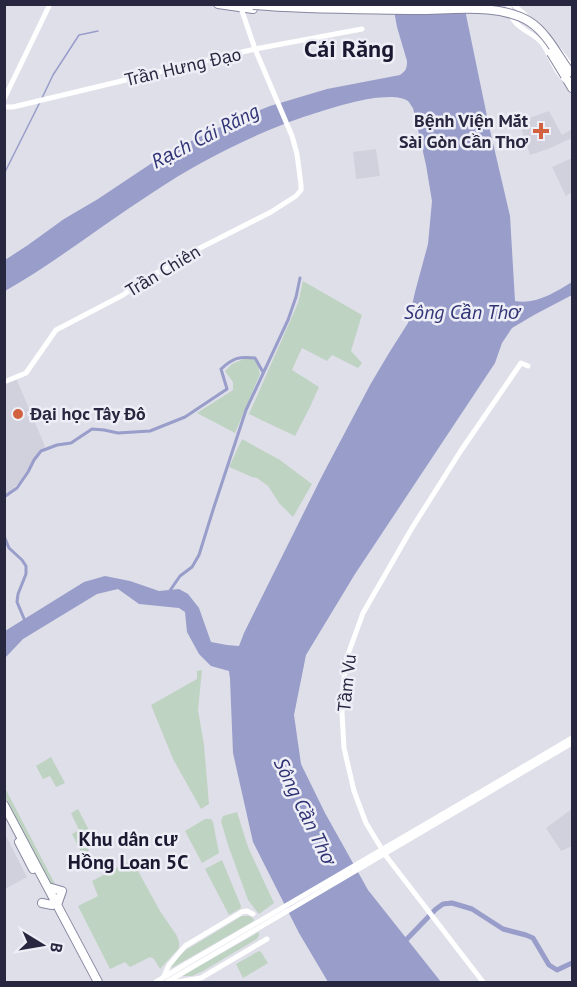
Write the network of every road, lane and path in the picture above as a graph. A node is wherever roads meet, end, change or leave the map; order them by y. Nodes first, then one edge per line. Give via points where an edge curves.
1 (50, 4) edge
2 (218, 4) edge
3 (511, 4) edge
4 (249, 6) edge
5 (362, 29) dead end
6 (255, 49) junction
7 (570, 77) edge
8 (4, 99) edge
9 (4, 106) edge
10 (528, 366) dead end
11 (4, 382) edge
12 (573, 738) edge
13 (573, 743) edge
14 (533, 763) junction
15 (475, 798) junction
16 (4, 805) edge
17 (4, 814) edge
18 (382, 849) junction
19 (386, 856) junction
20 (47, 889) junction
21 (55, 905) junction
22 (254, 914) dead end
23 (267, 939) dead end
24 (165, 980) edge
25 (93, 982) edge
26 (98, 982) edge
27 (156, 982) edge
28 (177, 982) edge
29 (483, 982) edge

1 - 8 street
2 - 4 highway
3 - 7 street via 541,29
3 - 7 street via 514,21 540,40 560,76
4 - 6 street
4 - 7 highway, bridge via 504,12 538,29
5 - 6 street, Trần Hưng Đạo
6 - 9 street, Trần Hưng Đạo via 41,101
6 - 11 street, Trần Chiên via 292,136 301,185 297,196 56,330 26,373
10 - 18 street, Tầm Vu via 521,363 418,518 363,613 347,657 342,713 344,748 366,823
12 - 14 street
13 - 14 street
14 - 15 street
15 - 18 street via 472,795
15 - 19 street via 475,802
15 - 24 street, bridge
16 - 20 highway
17 - 20 highway
18 - 19 street, Tầm Vu
19 - 29 street, Tầm Vu
20 - 21 highway
20 - 21 highway via 41,901
20 - 21 highway via 62,891
21 - 25 highway
21 - 26 highway
22 - 24 street via 242,912 185,946 169,965
23 - 28 street via 201,978
24 - 27 street

